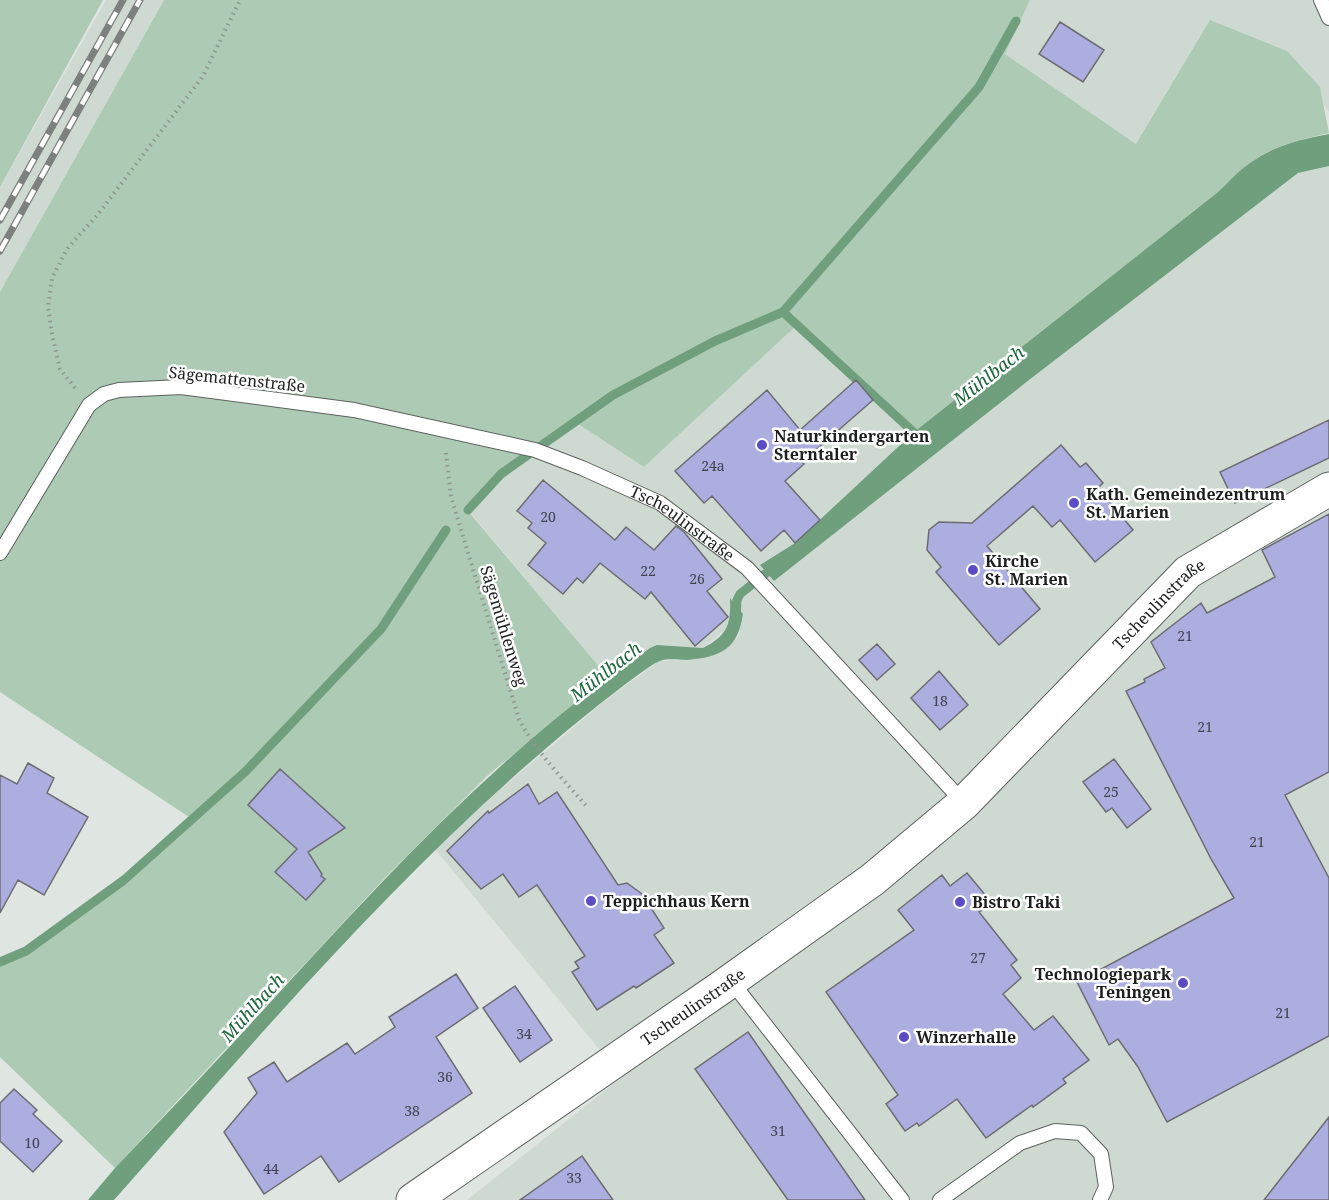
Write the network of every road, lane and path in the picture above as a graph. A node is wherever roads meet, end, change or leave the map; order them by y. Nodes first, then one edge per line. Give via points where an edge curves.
1 (240, 0) edge
2 (1322, 0) edge
3 (1329, 18) edge
4 (89, 405) junction
5 (443, 431) junction
6 (482, 439) joint
7 (1329, 489) edge
8 (0, 553) edge
9 (964, 803) junction
10 (588, 808) dead end
11 (731, 981) junction
12 (413, 1200) edge
13 (902, 1200) edge
14 (940, 1200) edge
15 (1100, 1200) edge

1 - 4 path via 203,76 67,249 52,278 48,307 60,369
2 - 3 lane
4 - 5 lane, Sägemattenstraße via 104,394 119,390 181,387 354,410
4 - 8 lane
5 - 6 lane, Sägemattenstraße
5 - 10 path, Sägemühlenweg via 451,497 519,718 548,762
6 - 9 lane, Tscheulinstraße via 535,450 660,503 747,568
7 - 9 street, Tscheulinstraße via 1188,572
9 - 11 street, Tscheulinstraße via 872,880
11 - 12 street, Tscheulinstraße
11 - 13 lane
14 - 15 lane via 1020,1143 1055,1131 1081,1133 1101,1154 1106,1187

